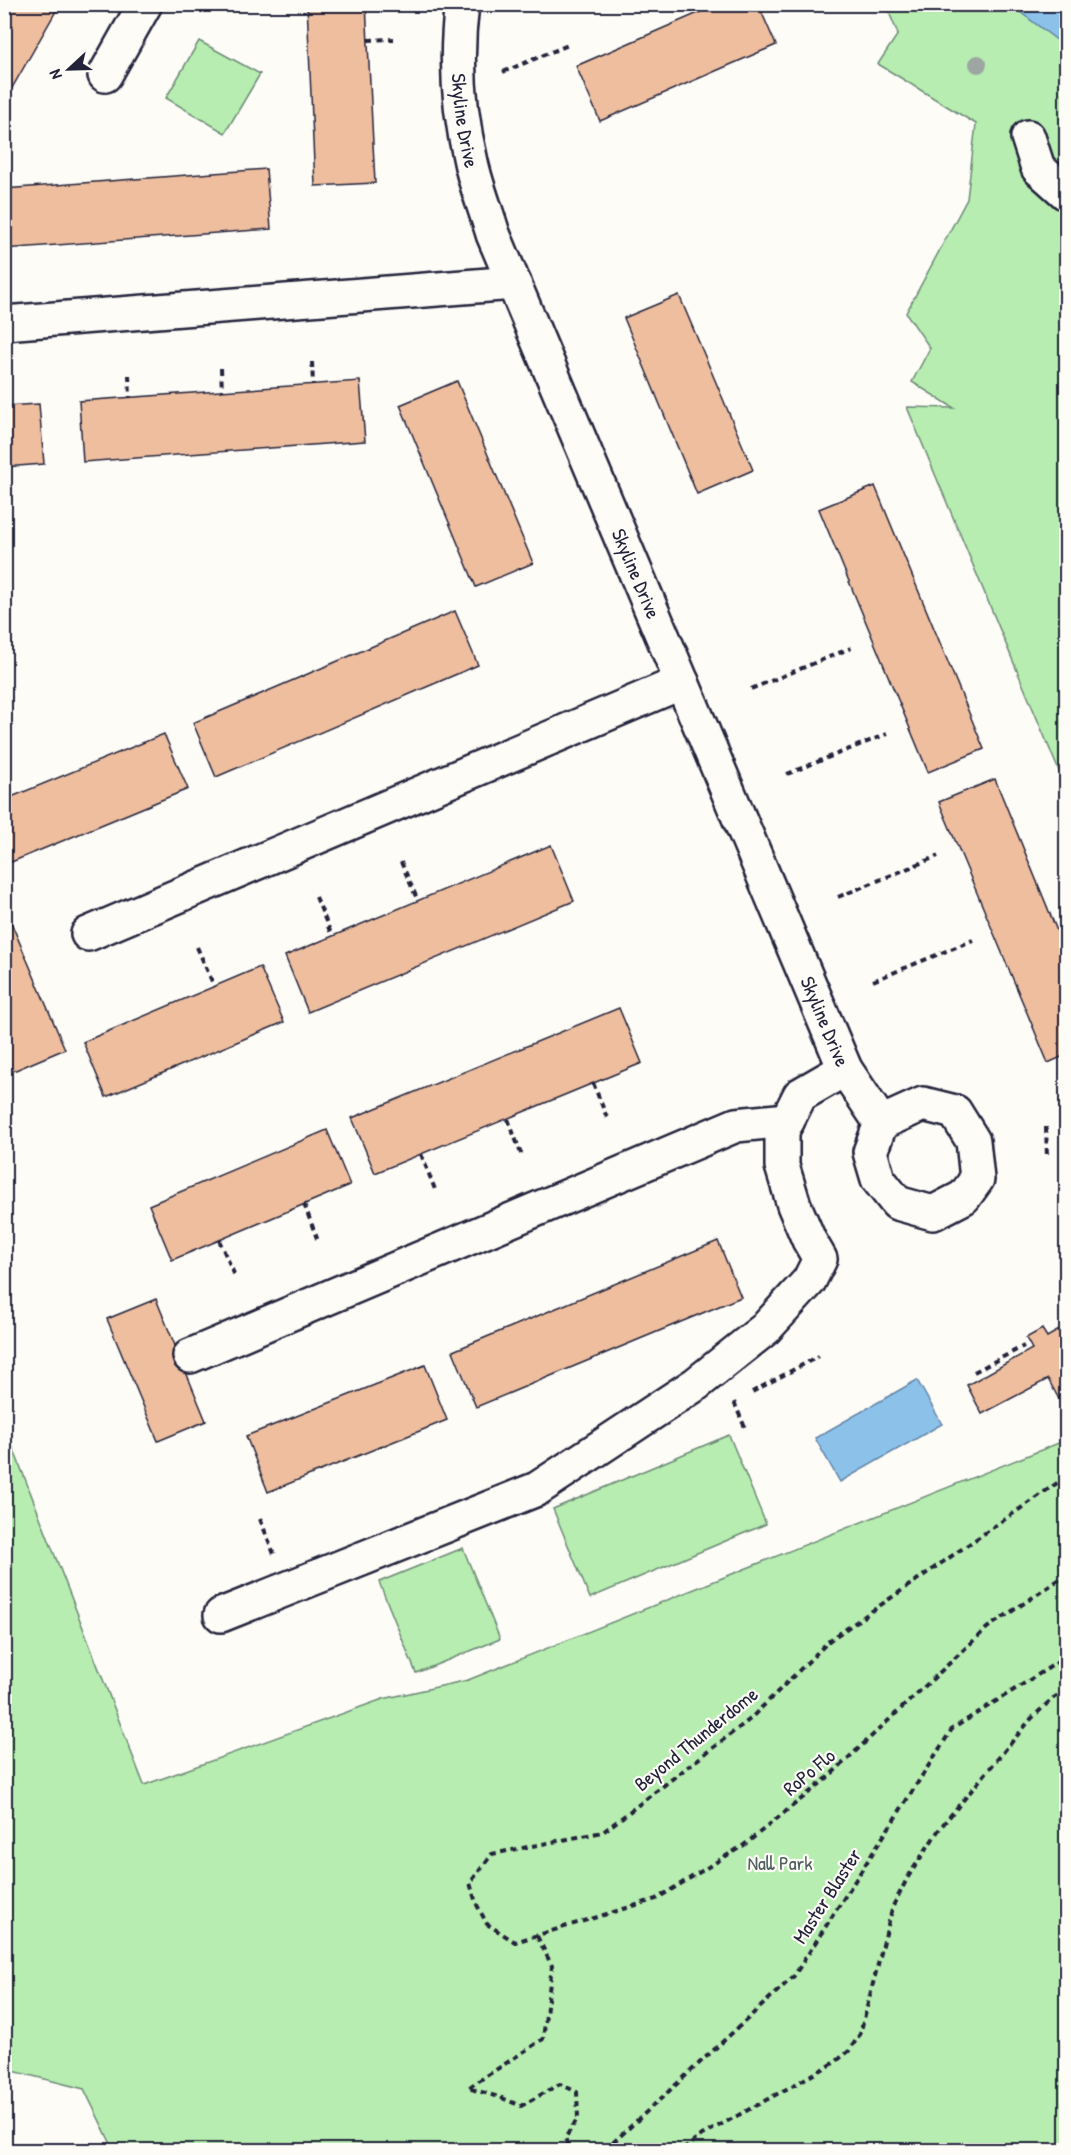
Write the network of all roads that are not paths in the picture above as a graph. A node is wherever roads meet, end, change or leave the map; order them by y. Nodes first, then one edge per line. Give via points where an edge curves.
1 (145, 4) edge
2 (462, 4) edge
3 (105, 75) dead end
4 (1028, 137) dead end
5 (1066, 193) edge
6 (514, 283) junction
7 (4, 323) edge
8 (682, 682) junction
9 (88, 934) dead end
10 (845, 1069) junction
11 (788, 1120) junction
12 (881, 1123) dead end
13 (190, 1356) dead end
14 (221, 1615) dead end

1 - 3 street
2 - 6 street, Skyline Drive via 462,114 471,163 493,234
4 - 5 street via 1038,168
6 - 7 street
6 - 8 street, Skyline Drive
8 - 9 street
8 - 10 street, Skyline Drive
10 - 11 street via 800,1095
10 - 12 street, Skyline Drive
11 - 13 street via 736,1125
11 - 14 street via 782,1131 782,1166 794,1205 820,1259 809,1281 765,1329 696,1384 537,1489

